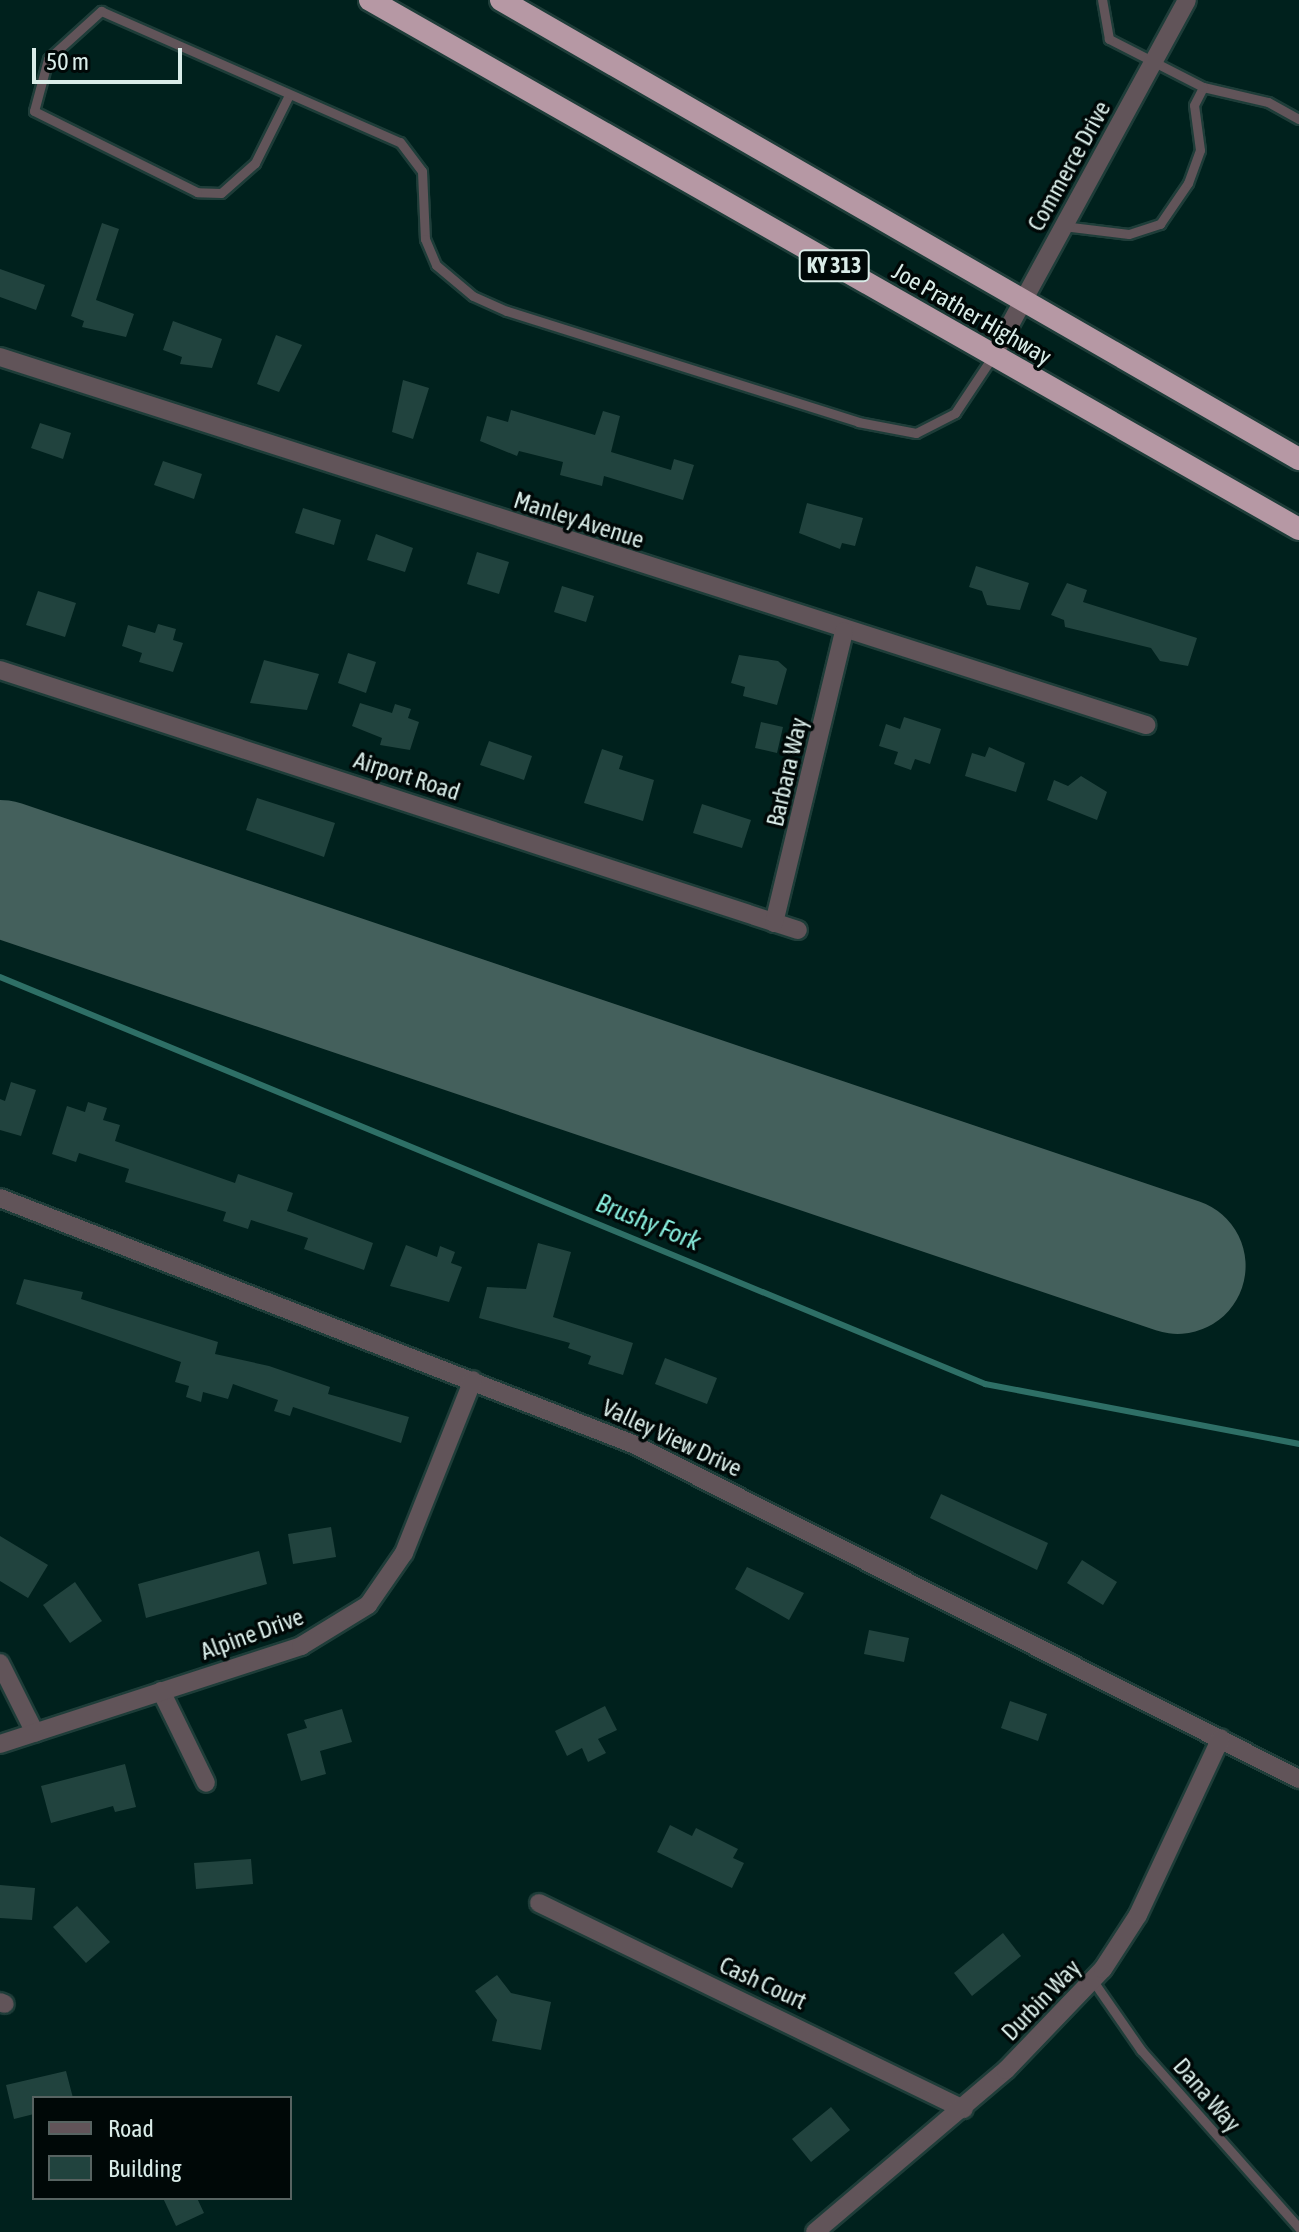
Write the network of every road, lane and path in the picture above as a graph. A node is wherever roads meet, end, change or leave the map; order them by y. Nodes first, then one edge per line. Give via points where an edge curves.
1 (370, 0) edge
2 (501, 0) edge
3 (1102, 0) edge
4 (1187, 0) edge
5 (1151, 65) junction
6 (1203, 87) junction
7 (288, 97) junction
8 (1299, 119) edge
9 (1063, 226) junction
10 (1022, 303) junction
11 (993, 356) junction
12 (0, 357) edge
13 (1299, 459) edge
14 (1299, 529) edge
15 (844, 631) junction
16 (0, 670) edge
17 (1146, 725) dead end
18 (774, 923) junction
19 (798, 930) dead end
20 (0, 1198) edge
21 (473, 1380) junction
22 (0, 1663) edge
23 (161, 1691) junction
24 (35, 1733) junction
25 (1221, 1738) junction
26 (0, 1744) edge
27 (1299, 1779) edge
28 (206, 1783) dead end
29 (539, 1903) dead end
30 (1093, 1981) junction
31 (964, 2109) junction
32 (1299, 2228) edge
33 (815, 2232) edge

1 - 11 highway, Joe Prather Highway / KY 313
2 - 10 highway, Joe Prather Highway / KY 313
3 - 5 lane via 1109,39
4 - 5 street, Commerce Drive
5 - 6 lane
5 - 9 street, Commerce Drive
6 - 8 lane via 1268,102
6 - 9 lane via 1194,105 1200,150 1188,183 1160,224 1129,234
7 - 7 lane via 101,11 48,59 34,111 197,192 221,193 255,163
7 - 11 lane via 400,142 422,171 425,239 436,265 473,296 507,311 858,422 916,433 955,413
9 - 10 street, Commerce Drive
10 - 11 street, Commerce Drive
10 - 13 highway, Joe Prather Highway / KY 313
11 - 14 highway, Joe Prather Highway / KY 313
12 - 15 street, Manley Avenue
15 - 17 street, Manley Avenue
15 - 18 street, Barbara Way
16 - 18 street, Airport Road
18 - 19 street, Airport Road
20 - 21 street, Valley View Drive
21 - 23 street, Alpine Drive via 404,1553 368,1605 301,1646
21 - 25 street, Valley View Drive via 715,1483
22 - 24 street
23 - 24 street, Alpine Drive
23 - 28 street
24 - 26 street, Alpine Drive
25 - 27 street, Valley View Drive
25 - 30 street, Durbin Way via 1138,1915
29 - 31 street, Cash Court
30 - 31 street, Durbin Way
30 - 32 lane, Dana Way via 1141,2050
31 - 33 street, Durbin Way

